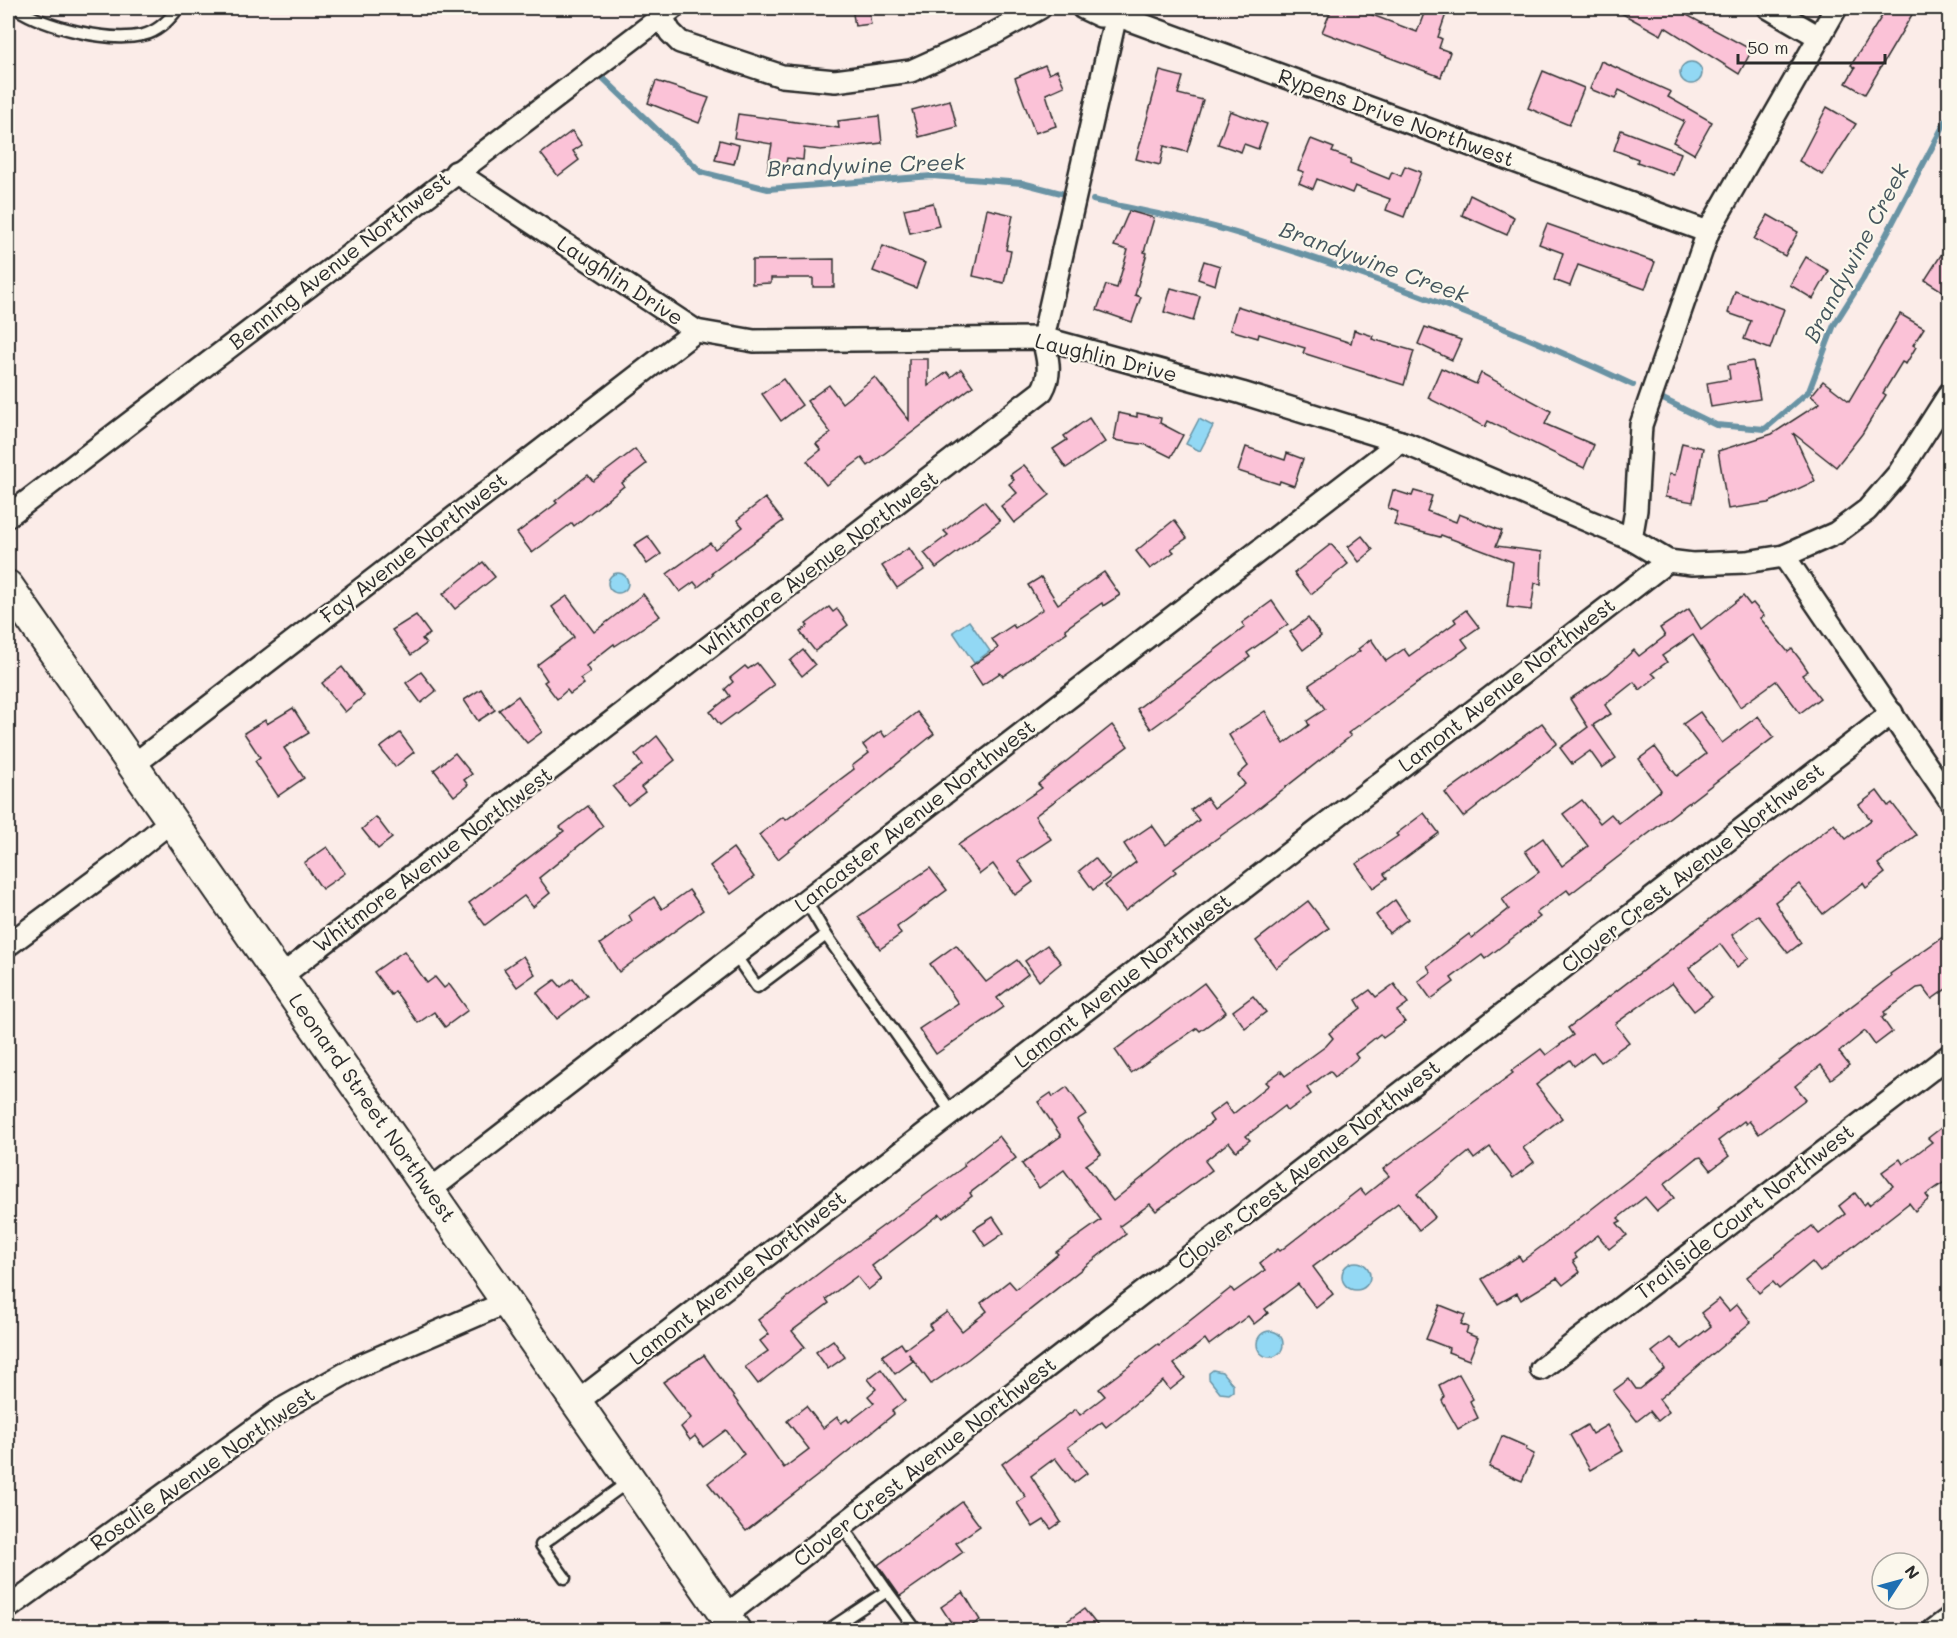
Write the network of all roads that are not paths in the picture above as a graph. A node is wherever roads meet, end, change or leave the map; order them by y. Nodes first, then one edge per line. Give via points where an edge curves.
1 (16, 8) edge
2 (175, 8) edge
3 (1040, 8) edge
4 (1083, 8) edge
5 (1769, 8) edge
6 (1836, 8) edge
7 (664, 10) edge
8 (1119, 11) edge
9 (1819, 37) junction
10 (456, 172) junction
11 (1708, 232) junction
12 (696, 331) junction
13 (1043, 338) junction
14 (1950, 393) edge
15 (1400, 442) junction
16 (8, 516) edge
17 (1631, 539) junction
18 (1784, 556) junction
19 (1668, 561) junction
20 (8, 586) edge
21 (1892, 713) junction
22 (132, 766) junction
23 (1950, 800) edge
24 (171, 821) junction
25 (806, 901) junction
26 (826, 935) junction
27 (8, 945) edge
28 (735, 955) junction
29 (280, 977) junction
30 (1950, 1055) edge
31 (952, 1113) junction
32 (430, 1190) junction
33 (507, 1302) junction
34 (1541, 1369) dead end
35 (577, 1402) junction
36 (631, 1480) junction
37 (842, 1526) junction
38 (565, 1578) dead end
39 (887, 1591) junction
40 (8, 1608) edge
41 (1950, 1618) edge
42 (730, 1623) edge
43 (828, 1630) edge
44 (916, 1630) edge
45 (1934, 1630) edge

1 - 2 lane via 49,24 103,35 142,35 164,25
3 - 7 street via 995,33 911,70 835,81 782,76 680,42
4 - 8 street, Rypens Drive Northwest via 1100,16
5 - 9 street
6 - 9 street
7 - 10 street, Benning Avenue Northwest
8 - 11 street, Rypens Drive Northwest
8 - 13 street, Whitmore Avenue Northwest
9 - 11 street
10 - 12 street, Laughlin Drive
10 - 16 street, Benning Avenue Northwest
11 - 17 street via 1641,425
12 - 13 street, Laughlin Drive via 753,341
12 - 22 street, Fay Avenue Northwest
13 - 15 street, Laughlin Drive
13 - 29 street, Whitmore Avenue Northwest via 1050,368 1048,381 1030,403
14 - 18 street via 1899,473 1867,510 1836,533
15 - 17 street, Laughlin Drive
15 - 25 street, Lancaster Avenue Northwest
17 - 19 street, Laughlin Drive
18 - 19 street via 1728,564
18 - 21 street
19 - 31 street, Lamont Avenue Northwest
20 - 22 main road, Leonard Street Northwest
21 - 23 street
21 - 37 street, Clover Crest Avenue Northwest
22 - 24 main road, Leonard Street Northwest
24 - 27 street
24 - 29 main road, Leonard Street Northwest
25 - 26 lane
25 - 28 street, Lancaster Avenue Northwest
26 - 28 lane via 757,987
26 - 31 lane
28 - 32 street, Lancaster Avenue Northwest
29 - 32 main road, Leonard Street Northwest
30 - 34 street, Trailside Court Northwest
31 - 35 street, Lamont Avenue Northwest
32 - 33 main road, Leonard Street Northwest
33 - 35 main road, Leonard Street Northwest
33 - 40 street, Rosalie Avenue Northwest via 357,1367 282,1409
35 - 36 main road, Leonard Street Northwest
36 - 38 lane via 541,1545
36 - 42 main road, Leonard Street Northwest
37 - 39 lane
37 - 42 street, Clover Crest Avenue Northwest
39 - 43 lane
39 - 44 lane
41 - 45 street

